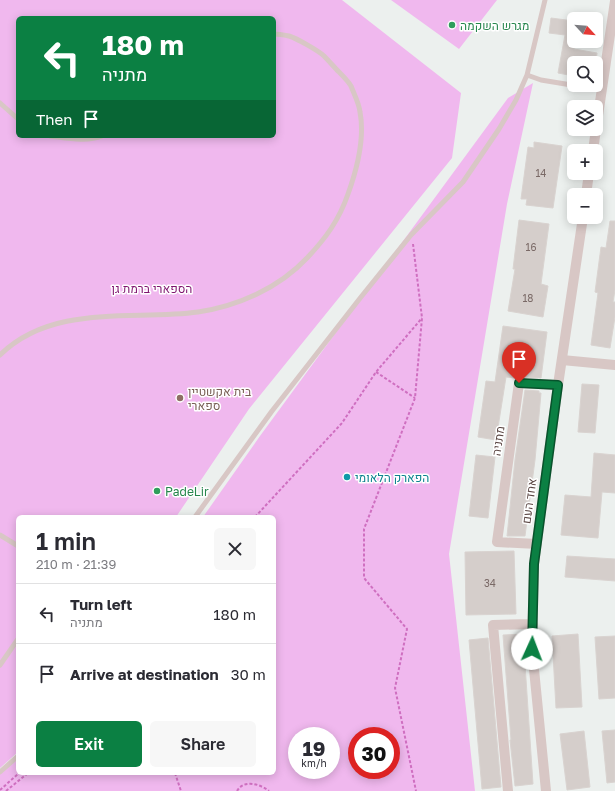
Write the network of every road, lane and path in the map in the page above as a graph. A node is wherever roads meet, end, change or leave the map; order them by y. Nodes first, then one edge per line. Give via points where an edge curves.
1 (545, 0) edge
2 (615, 1) edge
3 (613, 26) edge
4 (276, 34) edge
5 (527, 75) junction
6 (567, 84) edge
7 (603, 84) edge
8 (0, 103) edge
9 (16, 117) edge
10 (70, 138) edge
11 (96, 138) edge
12 (582, 224) edge
13 (411, 235) junction
14 (422, 318) junction
15 (0, 356) edge
16 (562, 360) junction
17 (615, 365) edge
18 (376, 372) junction
19 (558, 385) junction
20 (415, 398) junction
21 (196, 515) edge
22 (257, 515) edge
23 (0, 535) edge
24 (537, 544) junction
25 (16, 545) edge
26 (533, 624) junction
27 (16, 642) edge
28 (0, 665) edge
29 (16, 758) edge
30 (0, 772) edge
31 (17, 775) edge
32 (26, 775) edge
33 (176, 775) edge
34 (0, 790) edge
35 (6, 791) edge
36 (182, 791) edge
37 (237, 791) edge
38 (269, 791) edge
39 (416, 791) edge
40 (508, 791) edge
41 (546, 791) edge

1 - 5 lane
2 - 3 street
3 - 7 street
4 - 15 lane via 290,36 323,55 350,84 360,111 362,131 352,183 342,212 321,244 284,279 243,300 198,312 72,320 30,334
5 - 6 lane
5 - 13 lane via 499,129 462,182
8 - 9 lane
10 - 11 lane
12 - 16 street, אחד העם
13 - 14 path
13 - 21 lane via 272,411
14 - 18 path
14 - 20 path
16 - 17 street
16 - 19 street, אחד העם
18 - 20 path
18 - 22 path via 342,423
19 - 24 street, אחד העם
19 - 24 street, מתניה via 519,383 497,542
20 - 39 path via 364,529 364,578 407,630 395,688
23 - 25 lane
24 - 26 street, אחד העם
26 - 40 street via 493,625
26 - 41 street, אחד העם via 532,649
27 - 28 lane
29 - 30 lane
31 - 34 path
32 - 35 path
33 - 36 path
37 - 38 path via 252,783

